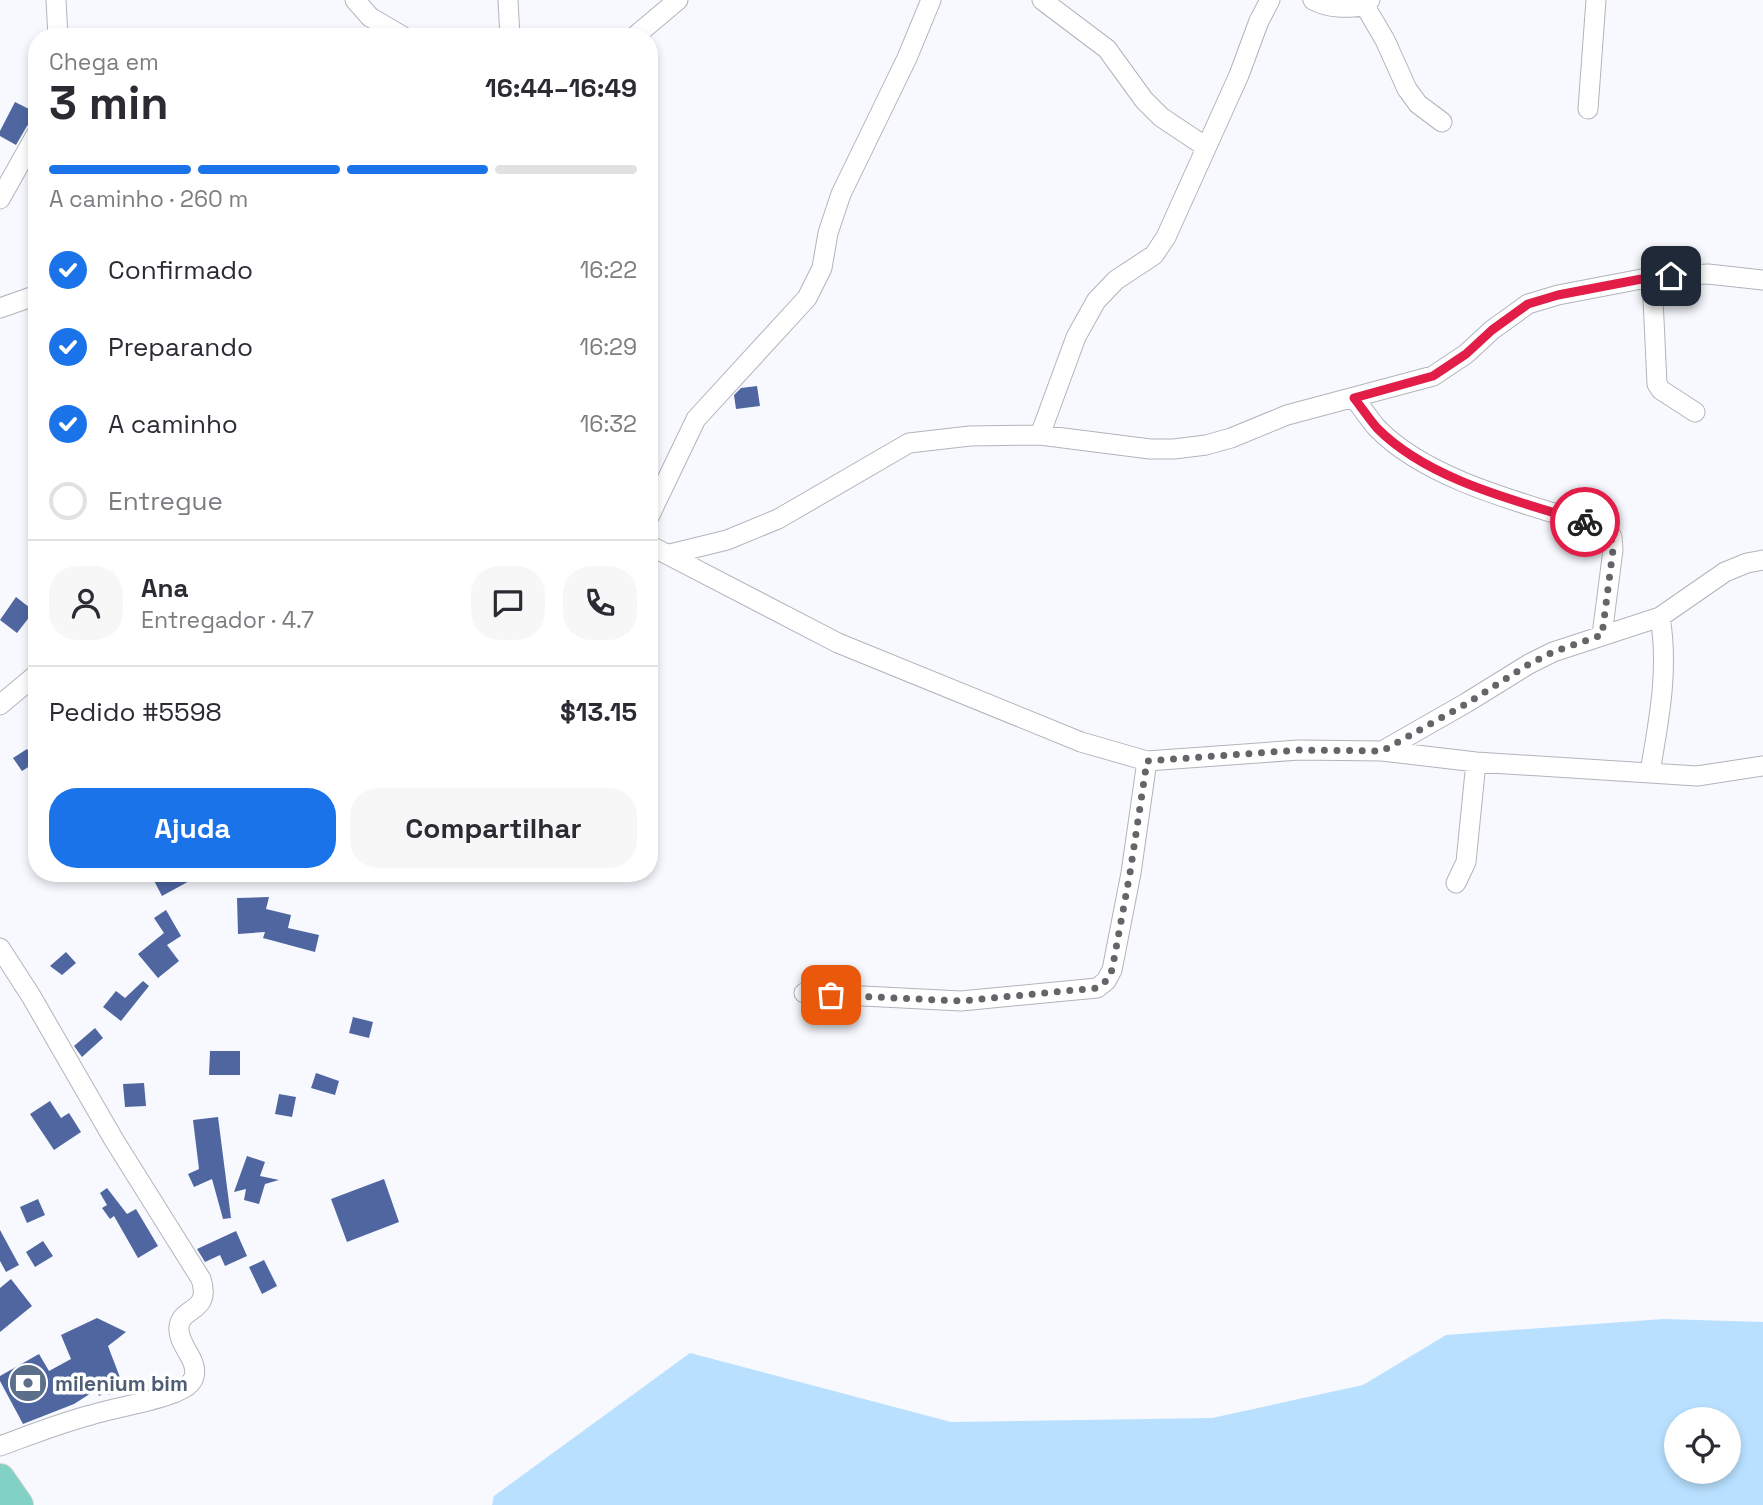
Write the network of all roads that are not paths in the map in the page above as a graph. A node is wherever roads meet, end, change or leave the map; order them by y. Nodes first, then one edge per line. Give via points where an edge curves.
1 (56, 0) edge
2 (355, 0) edge
3 (508, 0) edge
4 (678, 0) edge
5 (1042, 0) edge
6 (1270, 0) edge
7 (1313, 0) edge
8 (1596, 0) edge
9 (932, 1) edge
10 (1367, 3) edge
11 (58, 28) edge
12 (389, 28) edge
13 (510, 28) edge
14 (645, 28) edge
15 (1588, 109) dead end
16 (1442, 122) dead end
17 (1206, 147) junction
18 (28, 149) edge
19 (0, 199) edge
20 (1652, 277) junction
21 (1763, 280) edge
22 (28, 298) edge
23 (0, 308) edge
24 (1354, 398) junction
25 (1695, 412) dead end
26 (1040, 435) junction
27 (658, 498) edge
28 (658, 549) edge
29 (670, 554) junction
30 (1763, 560) edge
31 (1660, 617) junction
32 (1602, 635) junction
33 (28, 682) edge
34 (0, 705) edge
35 (1382, 751) junction
36 (1147, 761) junction
37 (1476, 762) junction
38 (1763, 766) edge
39 (1650, 772) junction
40 (1457, 883) dead end
41 (0, 948) edge
42 (804, 993) dead end
43 (0, 1446) edge
44 (0, 1479) edge
45 (18, 1505) edge

1 - 11 street
2 - 12 street
3 - 13 street
4 - 14 street
5 - 17 street via 1107,49 1161,117
6 - 17 street
7 - 10 street via 1341,8
8 - 15 street
9 - 27 street via 841,194 822,268 807,298 696,419
10 - 16 street via 1407,89
17 - 26 street via 1154,255 1116,280 1076,337
18 - 19 street
20 - 21 street via 1708,274
20 - 24 street via 1528,304 1433,376
20 - 25 street via 1657,384
22 - 23 street
24 - 26 street via 1287,415 1231,438 1174,449
24 - 32 street via 1377,428 1398,445 1456,479 1606,529 1613,550
26 - 29 street via 909,443 778,519 727,540
28 - 29 street
29 - 36 street via 838,643 1081,742
30 - 31 street via 1725,572
31 - 32 street
31 - 39 street via 1665,658
32 - 35 street via 1529,664
33 - 34 street
35 - 36 street via 1299,750
35 - 37 street
36 - 42 street via 1112,970 1097,988 961,1001
37 - 39 street
37 - 40 street via 1466,862
38 - 39 street via 1697,776
41 - 43 street via 201,1279 204,1297 180,1320 178,1330 195,1368 188,1386
44 - 45 main road

